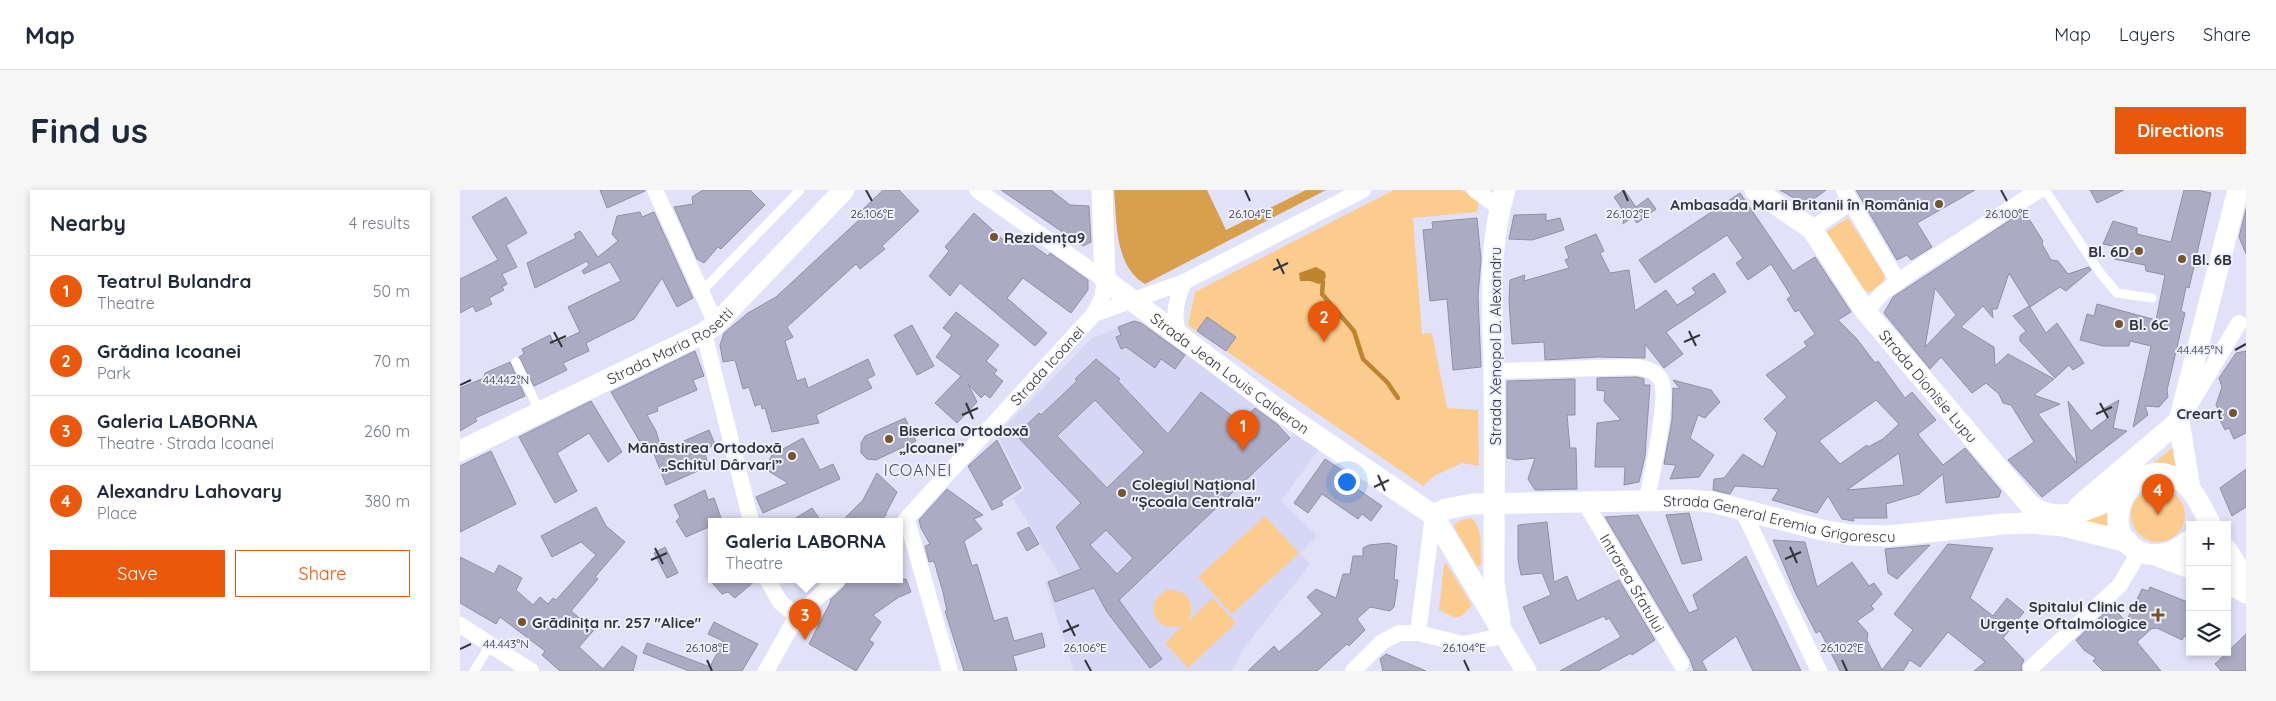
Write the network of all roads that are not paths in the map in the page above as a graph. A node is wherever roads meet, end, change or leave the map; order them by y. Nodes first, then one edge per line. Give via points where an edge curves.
1 (655, 190) edge
2 (800, 190) edge
3 (844, 190) edge
4 (977, 190) edge
5 (1102, 190) edge
6 (1364, 190) edge
7 (1475, 190) edge
8 (1755, 190) edge
9 (2039, 190) edge
10 (2045, 190) edge
11 (2238, 190) edge
12 (1847, 196) edge
13 (1502, 199) edge
14 (1812, 229) junction
15 (1105, 280) junction
16 (1184, 282) junction
17 (1898, 282) junction
18 (702, 291) junction
19 (2152, 298) dead end
20 (1134, 301) junction
21 (1866, 312) junction
22 (1094, 314) junction
23 (2243, 326) edge
24 (710, 328) junction
25 (1179, 336) junction
26 (516, 362) dead end
27 (1494, 371) junction
28 (540, 412) junction
29 (2179, 422) junction
30 (460, 451) edge
31 (2123, 495) junction
32 (2193, 495) junction
33 (2021, 497) junction
34 (1647, 499) junction
35 (1584, 501) junction
36 (1494, 504) junction
37 (1742, 509) junction
38 (1433, 515) junction
39 (750, 518) edge
40 (2065, 521) junction
41 (2198, 521) edge
42 (2209, 521) edge
43 (2014, 523) junction
44 (903, 524) edge
45 (2186, 544) edge
46 (2139, 553) junction
47 (2231, 556) edge
48 (2186, 567) edge
49 (2246, 580) edge
50 (769, 583) edge
51 (834, 583) edge
52 (2231, 585) edge
53 (2246, 592) edge
54 (797, 616) junction
55 (460, 625) edge
56 (1418, 633) junction
57 (1503, 636) junction
58 (491, 644) junction
59 (1681, 664) dead end
60 (2031, 668) dead end
61 (474, 671) edge
62 (531, 671) edge
63 (766, 671) edge
64 (950, 671) edge
65 (1353, 671) edge
66 (1526, 671) edge
67 (1819, 671) edge

1 - 18 street
2 - 18 lane
3 - 24 street, Strada Maria Rosetti
4 - 15 street
5 - 15 street
6 - 16 street, Strada Icoanei
7 - 13 street
8 - 14 street, Strada Dionisie Lupu
9 - 17 street
10 - 19 lane via 2117,293
11 - 29 street
12 - 14 street
12 - 17 street
13 - 27 street, Strada Xenopol D. Alexandru via 1494,264
14 - 21 street, Strada Dionisie Lupu
15 - 20 street, Strada Jean Louis Calderon
15 - 22 street, Strada Icoanei via 1102,298
16 - 20 street, Strada Icoanei
16 - 25 street via 1174,315
17 - 21 street
18 - 24 street
20 - 22 street, Strada Icoanei
20 - 25 street, Strada Jean Louis Calderon
21 - 33 street, Strada Dionisie Lupu
22 - 44 street, Strada Icoanei
23 - 29 street
24 - 28 street, Strada Maria Rosetti
24 - 39 street
25 - 38 street, Strada Jean Louis Calderon via 1280,411
26 - 28 lane
27 - 34 street via 1634,367 1655,373 1664,396
27 - 36 street, Strada Xenopol D. Alexandru
28 - 30 street, Strada Maria Rosetti
29 - 32 street
29 - 40 street
31 - 32 street via 2129,486 2149,475 2172,476 2182,481
31 - 40 street
31 - 46 street via 2118,507 2121,532
32 - 41 street
32 - 42 street
33 - 40 street, Strada Dionisie Lupu via 2035,508
33 - 43 street
34 - 35 street, Strada General Eremia Grigorescu
34 - 37 street, Strada General Eremia Grigorescu via 1689,500
35 - 36 street, Strada General Eremia Grigorescu
35 - 59 street, Intrarea Sfatului
36 - 38 street, Strada General Eremia Grigorescu via 1459,506
36 - 57 street, Strada Xenopol D. Alexandru via 1495,592
37 - 43 street, Strada General Eremia Grigorescu via 1822,530 1860,536
37 - 67 street
38 - 56 street
38 - 57 street
40 - 43 street, Strada General Eremia Grigorescu
40 - 46 street
44 - 64 street
45 - 46 street via 2168,554
46 - 48 street
46 - 60 street via 2120,585
47 - 49 street
50 - 54 street via 780,602
51 - 54 street
52 - 53 street
54 - 63 street
55 - 58 street
56 - 57 street via 1463,644
56 - 65 street via 1399,633 1390,637
57 - 66 street
58 - 61 lane
58 - 62 street

